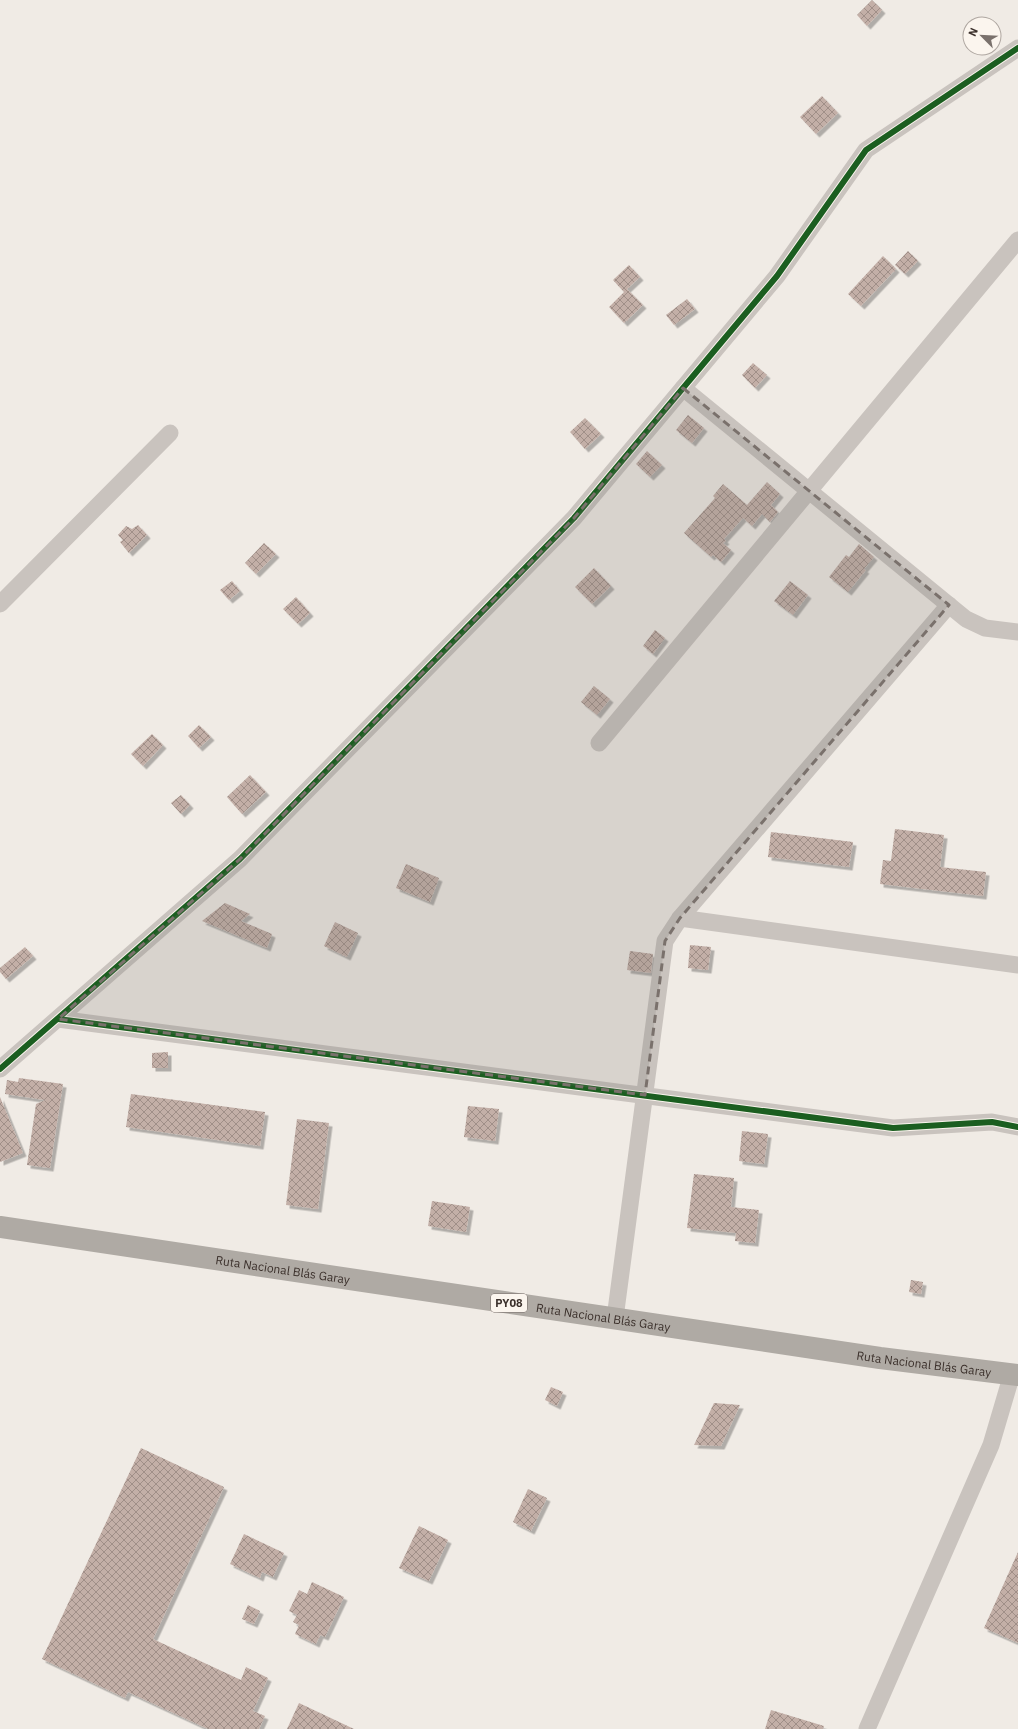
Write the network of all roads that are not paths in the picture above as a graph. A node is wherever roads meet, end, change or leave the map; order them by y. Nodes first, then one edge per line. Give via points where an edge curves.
1 (1018, 48) edge
2 (1018, 240) edge
3 (683, 388) junction
4 (170, 433) dead end
5 (809, 491) junction
6 (0, 604) edge
7 (949, 605) junction
8 (1018, 632) edge
9 (599, 743) dead end
10 (680, 918) junction
11 (1018, 965) edge
12 (58, 1019) junction
13 (0, 1069) edge
14 (645, 1096) junction
15 (1018, 1127) edge
16 (0, 1227) edge
17 (615, 1318) junction
18 (1015, 1375) edge
19 (867, 1729) edge

1 - 3 street via 866,150 777,276
2 - 5 street
3 - 5 street
3 - 12 street via 574,518 240,859
4 - 6 street
5 - 7 street
5 - 9 street
7 - 8 street via 966,619 985,628
7 - 10 street
10 - 11 street
10 - 14 street via 665,941
12 - 13 street
12 - 14 street
14 - 15 street via 893,1128 992,1122
14 - 17 street
16 - 17 highway, Ruta Nacional Blás Garay / PY08
17 - 18 highway, Ruta Nacional Blás Garay / PY08 via 880,1358
18 - 19 street via 992,1445

